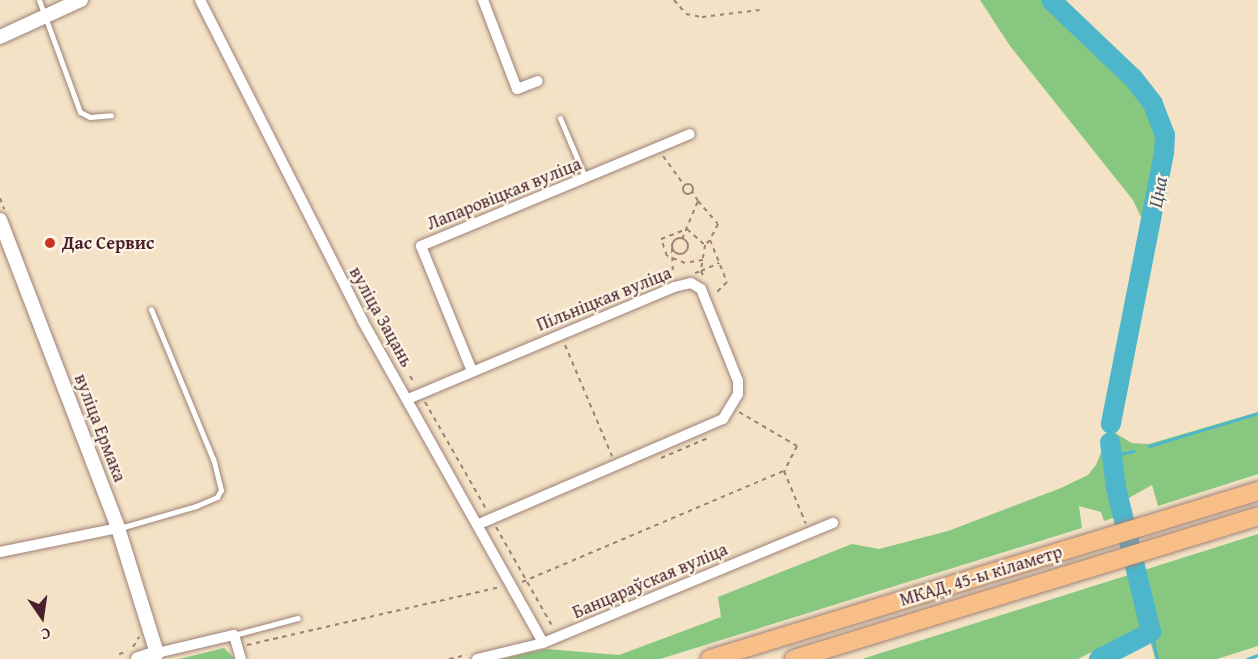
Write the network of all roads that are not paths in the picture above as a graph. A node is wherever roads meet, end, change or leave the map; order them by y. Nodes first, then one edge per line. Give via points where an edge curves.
1 (39, 0) edge
2 (81, 0) edge
3 (200, 0) edge
4 (483, 0) edge
5 (44, 16) junction
6 (0, 37) edge
7 (538, 81) dead end
8 (111, 116) dead end
9 (560, 118) dead end
10 (690, 134) dead end
11 (585, 178) junction
12 (4, 220) edge
13 (151, 309) dead end
14 (472, 371) junction
15 (408, 399) junction
16 (1255, 492) edge
17 (1258, 516) edge
18 (833, 523) dead end
19 (479, 524) junction
20 (118, 528) junction
21 (0, 552) edge
22 (298, 618) dead end
23 (234, 635) junction
24 (543, 643) junction
25 (157, 653) junction
26 (138, 659) edge
27 (241, 659) edge
28 (477, 659) edge
29 (710, 659) edge
30 (794, 659) edge

1 - 5 lane
2 - 5 street
3 - 15 street, вуліца Зацань via 357,309
4 - 7 street via 517,89
5 - 6 street
5 - 8 lane via 80,112 90,117
9 - 11 lane
10 - 11 street, Лапаровіцкая вуліца
11 - 14 street, Лапаровіцкая вуліца via 421,246
12 - 20 street, вуліца Ермака
13 - 20 lane via 213,459 221,490 217,497 196,506
14 - 15 street, Пільніцкая вуліца
14 - 19 street, Пільніцкая вуліца via 691,283 709,298 735,367 738,394 736,410 709,429 493,523
15 - 19 street, вуліца Зацань
16 - 29 highway, МКАД, 45-ы кіламетр
17 - 30 highway, МКАД, 45-ы кіламетр
18 - 24 street, Банцараўская вуліца
19 - 24 street, вуліца Зацань via 509,587
20 - 21 street
20 - 25 street, вуліца Ермака
22 - 23 lane
23 - 25 street
23 - 27 street
24 - 28 street, Банцараўская вуліца
25 - 26 street

